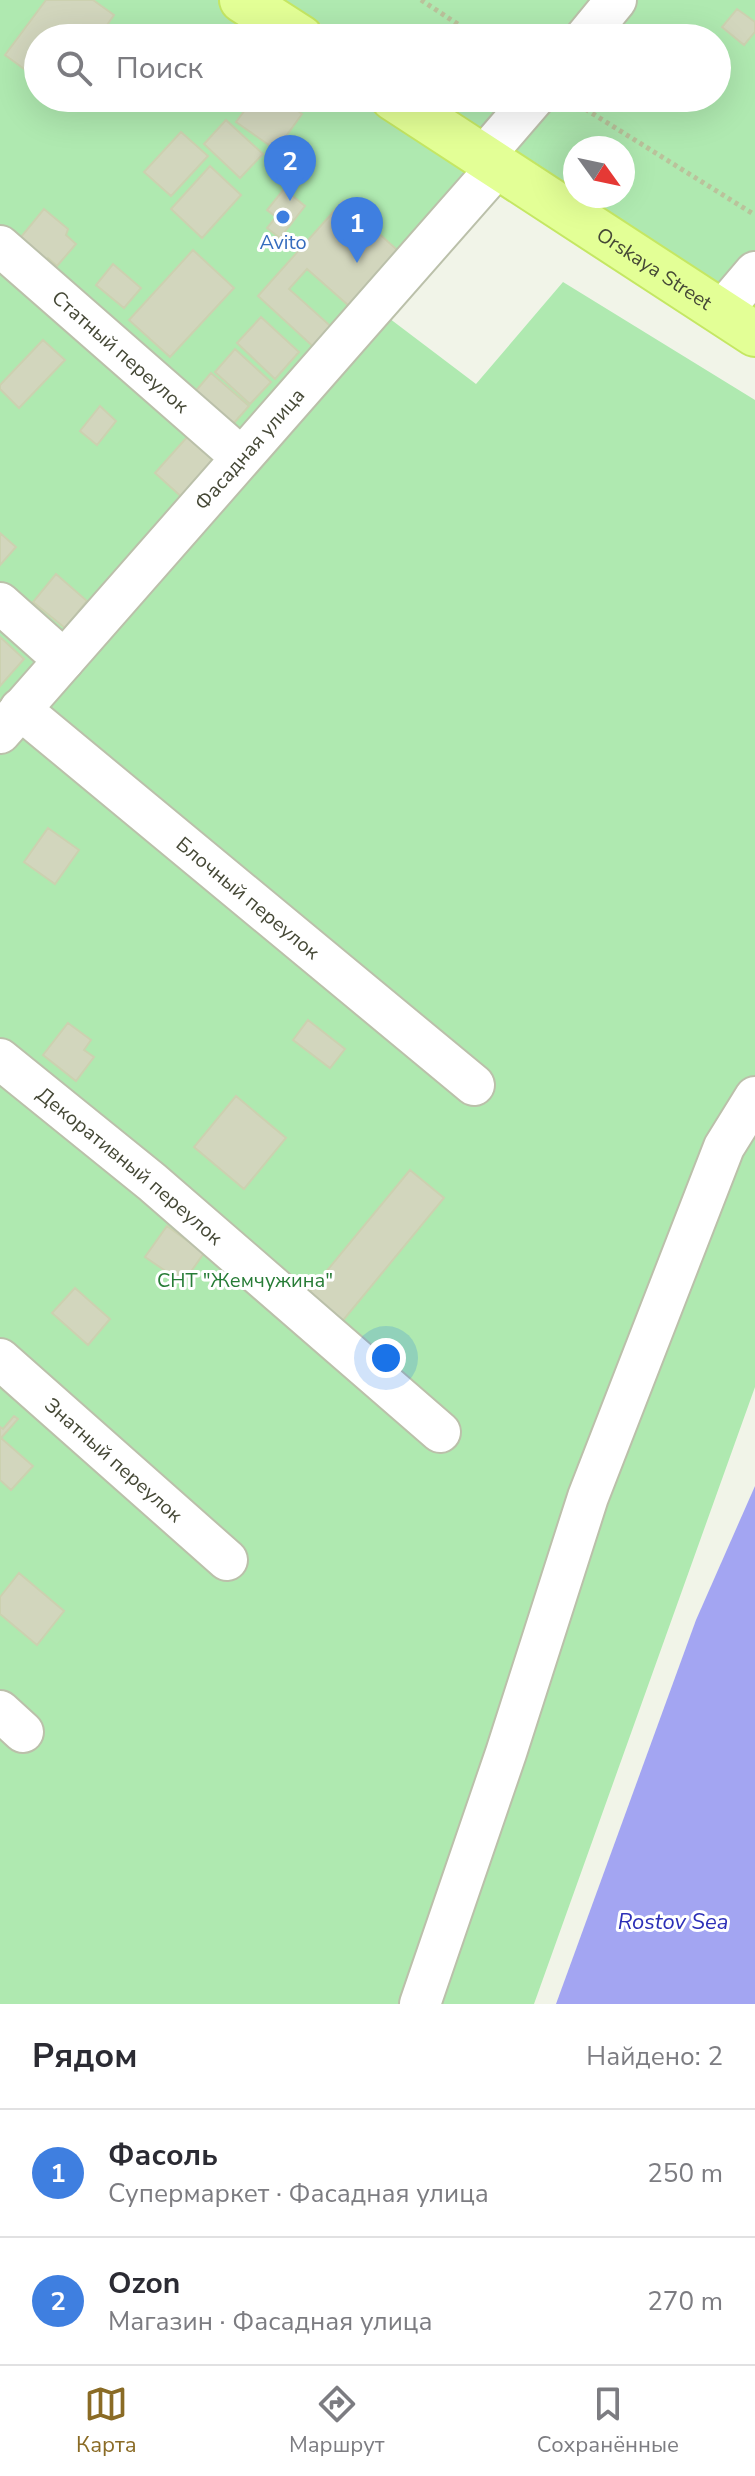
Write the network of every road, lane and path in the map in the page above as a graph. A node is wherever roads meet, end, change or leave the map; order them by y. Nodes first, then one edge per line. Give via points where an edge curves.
1 (242, 0) edge
2 (421, 0) edge
3 (616, 0) edge
4 (279, 24) edge
5 (458, 24) edge
6 (596, 24) edge
7 (414, 112) edge
8 (524, 112) edge
9 (590, 112) edge
10 (490, 162) junction
11 (755, 215) edge
12 (0, 246) edge
13 (755, 272) edge
14 (738, 323) edge
15 (241, 457) junction
16 (0, 603) edge
17 (64, 660) junction
18 (10, 721) edge
19 (0, 1059) edge
20 (474, 1085) dead end
21 (755, 1097) edge
22 (0, 1359) edge
23 (440, 1432) dead end
24 (227, 1560) dead end
25 (420, 2004) edge

1 - 4 main road
2 - 5 path
3 - 6 street
7 - 10 main road, Orskaya Street
8 - 10 street, Фасадная улица
9 - 11 path
10 - 14 main road, Orskaya Street
10 - 15 street, Фасадная улица
12 - 15 street, Статный переулок
13 - 14 street
15 - 17 street, Фасадная улица
16 - 17 street
17 - 18 street, Фасадная улица
18 - 20 street, Блочный переулок
19 - 23 street, Декоративный переулок via 152,1182
21 - 25 street via 724,1147 588,1497
22 - 24 street, Знатный переулок

